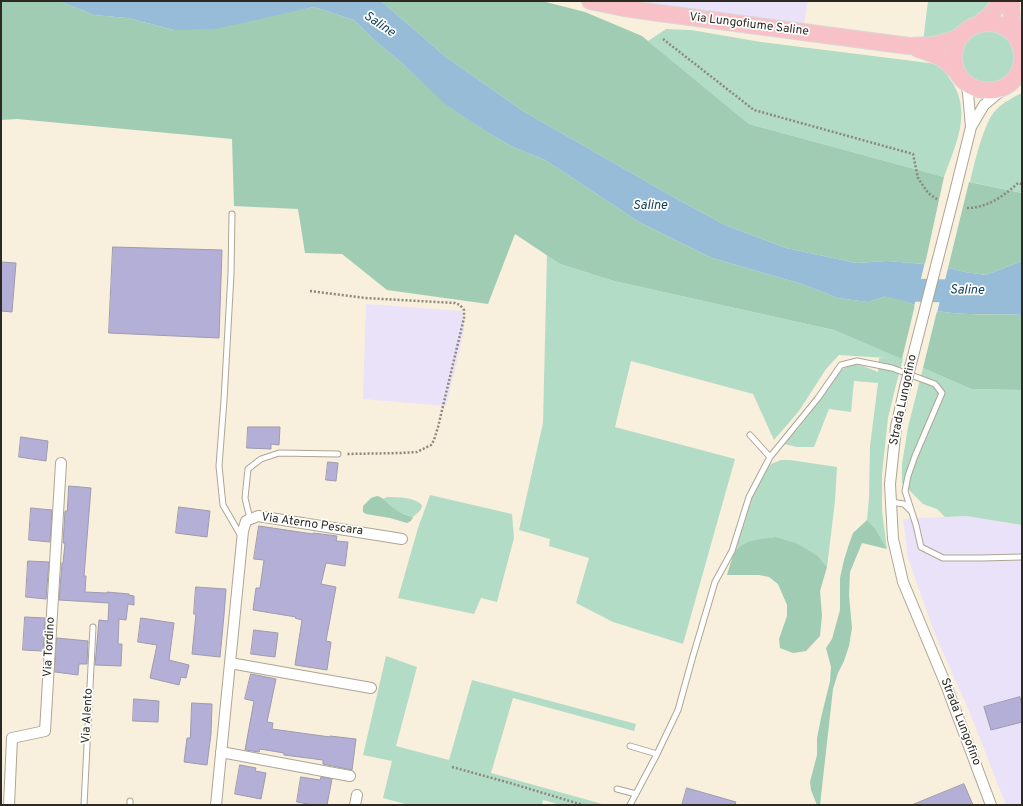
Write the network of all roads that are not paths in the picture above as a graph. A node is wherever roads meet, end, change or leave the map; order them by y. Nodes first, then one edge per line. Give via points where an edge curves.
1 (590, 1) edge
2 (1001, 1) edge
3 (1011, 1) edge
4 (979, 24) junction
5 (961, 36) junction
6 (1017, 38) junction
7 (909, 46) junction
8 (1022, 54) edge
9 (1022, 60) edge
10 (962, 77) junction
11 (1006, 86) junction
12 (971, 127) junction
13 (232, 214) dead end
14 (750, 435) dead end
15 (338, 454) road end
16 (770, 457) junction
17 (61, 463) dead end
18 (891, 502) junction
19 (912, 512) junction
20 (250, 519) junction
21 (242, 538) junction
22 (402, 539) dead end
23 (1022, 556) edge
24 (93, 627) dead end
25 (230, 663) junction
26 (371, 688) dead end
27 (630, 746) dead end
28 (221, 752) junction
29 (657, 754) junction
30 (350, 776) dead end
31 (617, 789) dead end
32 (636, 794) junction
33 (9, 805) edge
34 (84, 805) edge
35 (216, 805) edge
36 (630, 805) edge
37 (991, 805) edge

1 - 7 main road, Via Lungofiume Saline via 648,12
2 - 4 main road, Via Lungofiume Saline
3 - 6 main road via 1012,21
4 - 5 main road, Via Lungofiume Saline
4 - 6 main road via 992,23 1004,27
5 - 7 main road, Via Lungofiume Saline via 934,45
5 - 10 main road via 954,57 955,65
6 - 8 main road
7 - 10 main road, Via Lungofiume Saline via 935,54 947,61
9 - 11 main road via 1019,72
10 - 11 main road via 973,88 981,90 998,90
10 - 12 street, Strada Lungofino via 968,93
11 - 12 street, Strada Lungofino via 984,106
12 - 18 street, Strada Lungofino, bridge via 896,427 890,484
13 - 21 lane via 219,466 223,505
14 - 16 lane
15 - 20 lane via 279,453 261,459 248,469 245,498
16 - 19 lane via 841,365 857,361 892,368 935,384 942,393 915,456 905,491
16 - 29 lane via 749,497 732,551 715,582 678,710
17 - 33 street, Via Tordino via 45,731 12,738
18 - 19 lane via 904,504
18 - 37 street, Strada Lungofino via 893,539 903,582 946,685
19 - 23 lane via 921,547 943,558
20 - 21 street, Via Aterno Pescara via 246,521
20 - 22 street, Via Aterno Pescara via 258,516 270,517
21 - 25 street, Via Aterno Pescara
24 - 34 lane, Via Alento
25 - 26 street
25 - 28 street, Via Aterno Pescara
27 - 29 lane
28 - 30 street
28 - 35 street, Via Aterno Pescara
29 - 32 lane
31 - 32 lane
32 - 36 lane

